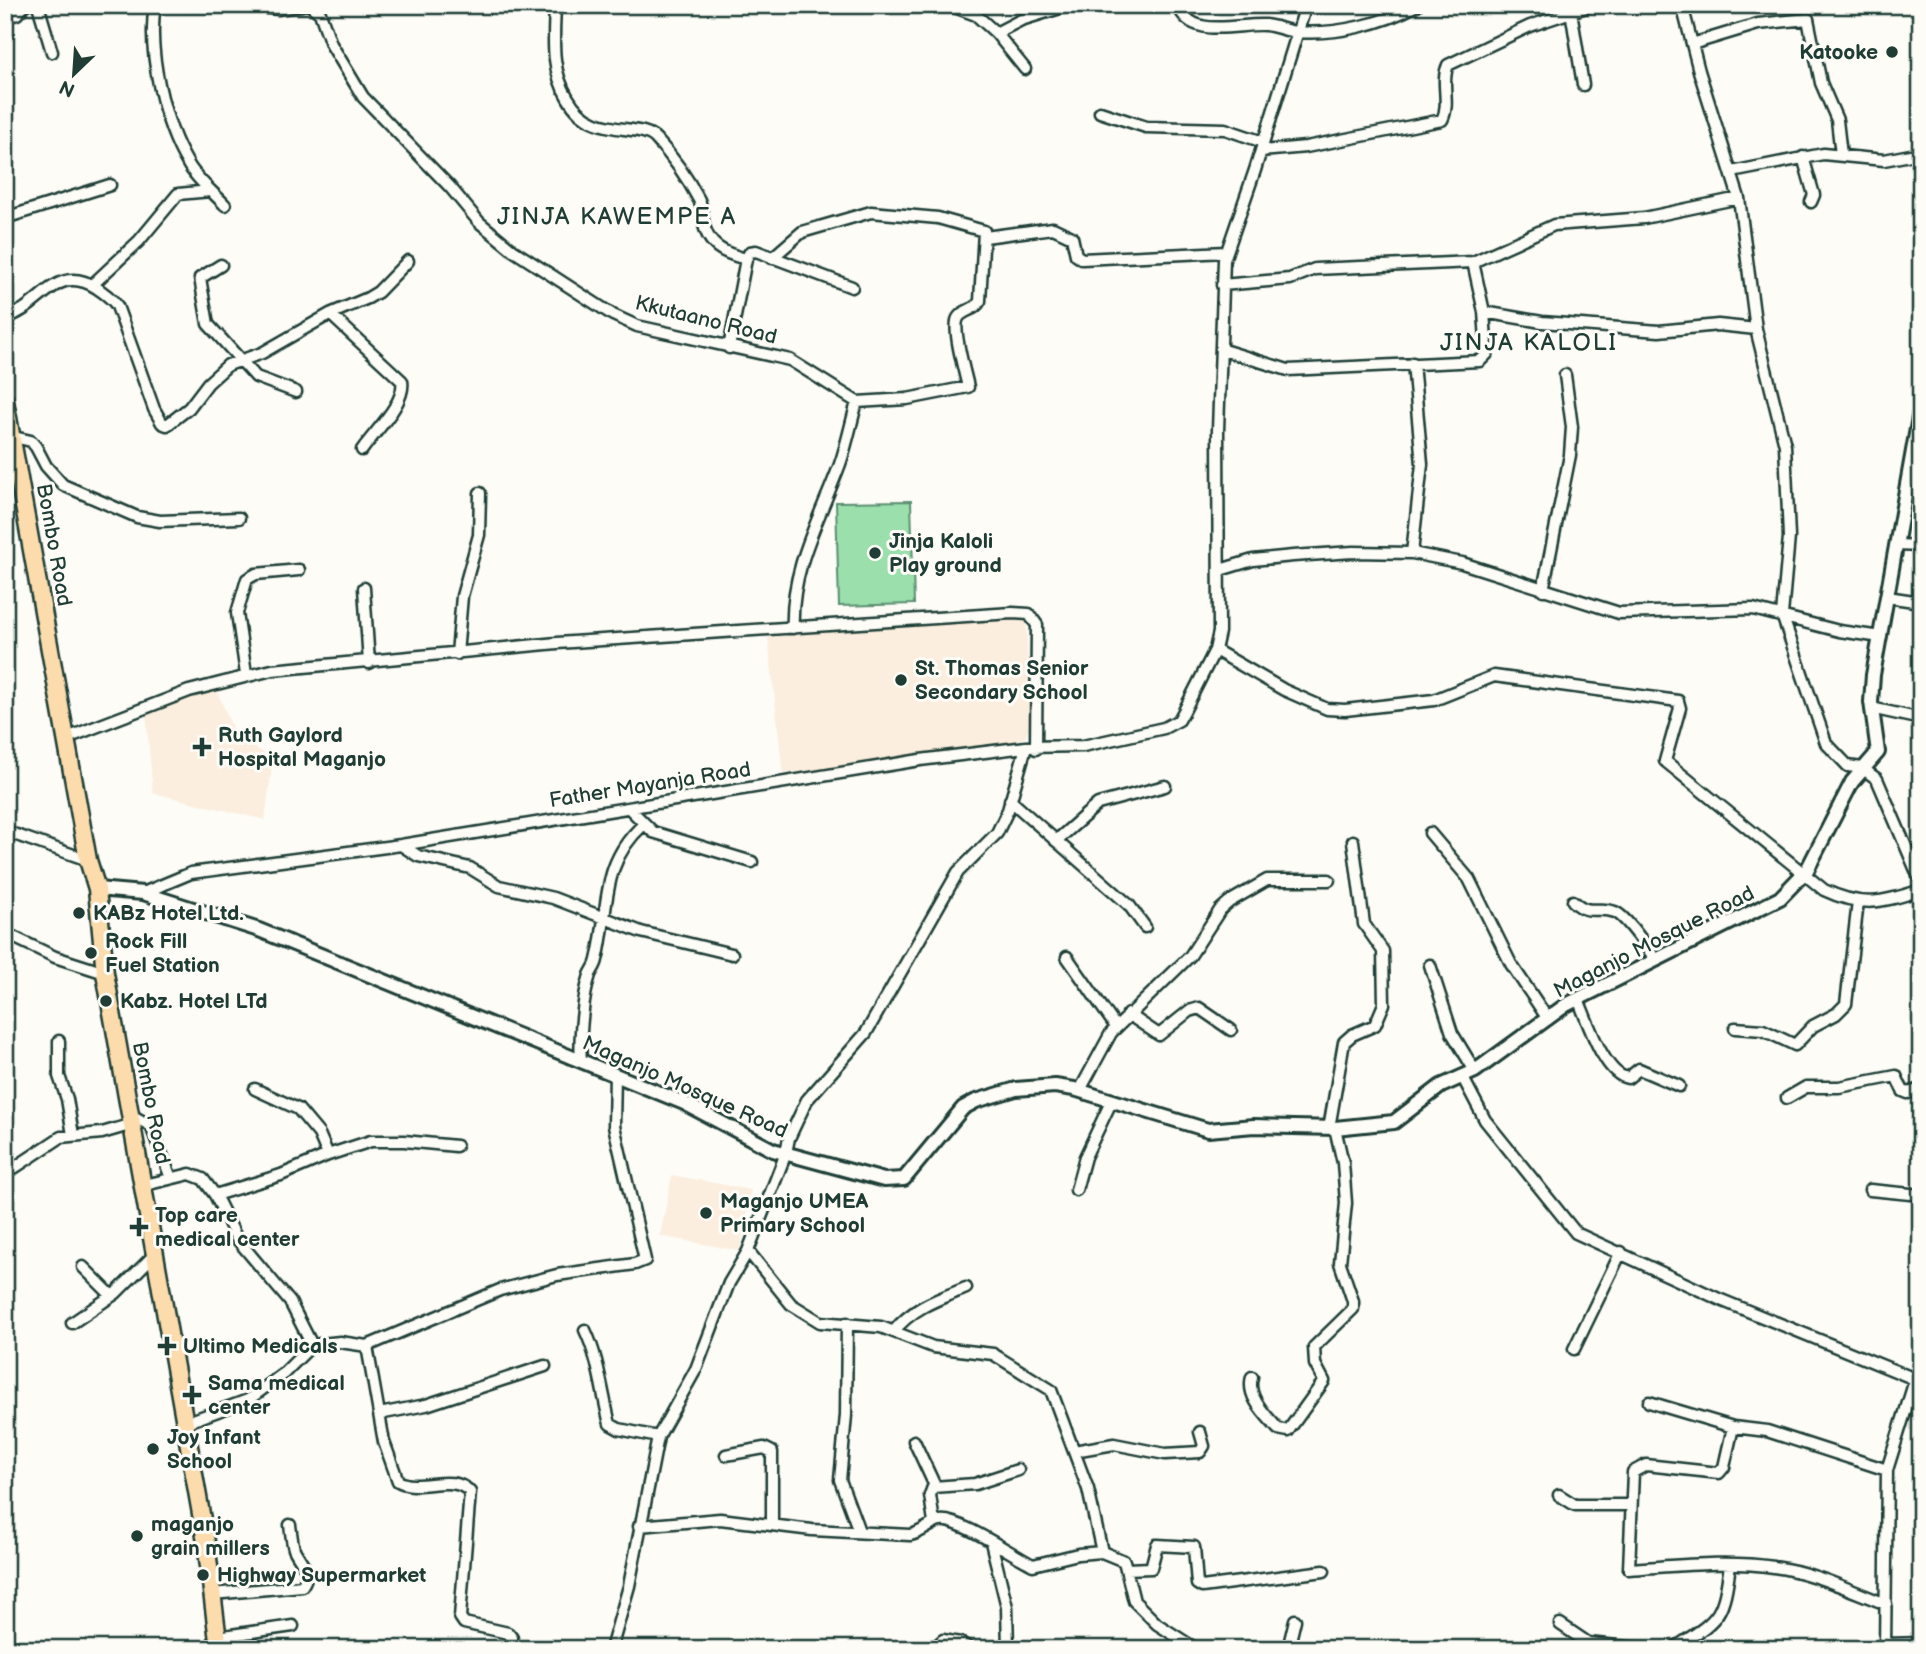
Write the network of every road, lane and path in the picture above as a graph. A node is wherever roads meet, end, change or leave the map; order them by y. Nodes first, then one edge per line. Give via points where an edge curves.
1 (25, 5) edge
2 (38, 5) edge
3 (155, 5) edge
4 (190, 5) edge
5 (233, 5) edge
6 (241, 5) edge
7 (302, 5) edge
8 (310, 5) edge
9 (555, 5) edge
10 (949, 5) edge
11 (1070, 5) edge
12 (1178, 5) edge
13 (1306, 5) edge
14 (1417, 5) edge
15 (1682, 5) edge
16 (1581, 7) edge
17 (965, 8) edge
18 (5, 18) edge
19 (1297, 32) junction
20 (996, 33) junction
21 (1692, 44) junction
22 (51, 52) dead end
23 (1025, 69) dead end
24 (1583, 85) dead end
25 (1100, 112) dead end
26 (1262, 146) junction
27 (1921, 153) edge
28 (1841, 155) junction
29 (1803, 157) junction
30 (1732, 172) junction
31 (110, 185) dead end
32 (211, 191) junction
33 (1740, 198) junction
34 (1811, 202) dead end
35 (225, 205) dead end
36 (5, 218) edge
37 (985, 237) junction
38 (1226, 252) junction
39 (772, 258) junction
40 (746, 259) junction
41 (408, 261) dead end
42 (1473, 262) junction
43 (220, 265) dead end
44 (92, 285) junction
45 (1222, 285) junction
46 (852, 287) dead end
47 (1484, 312) junction
48 (330, 314) junction
49 (5, 318) edge
50 (1756, 329) junction
51 (729, 348) junction
52 (1223, 350) junction
53 (240, 360) junction
54 (1413, 363) junction
55 (1565, 375) dead end
56 (296, 392) dead end
57 (5, 401) edge
58 (857, 402) junction
59 (1921, 406) edge
60 (12, 431) junction
61 (362, 450) dead end
62 (5, 456) edge
63 (1914, 479) edge
64 (481, 493) dead end
65 (239, 519) dead end
66 (1896, 545) junction
67 (1921, 547) edge
68 (1412, 553) junction
69 (299, 570) dead end
70 (1220, 570) junction
71 (363, 588) dead end
72 (1543, 590) junction
73 (1887, 597) junction
74 (1921, 602) edge
75 (1782, 615) junction
76 (793, 628) junction
77 (1881, 637) junction
78 (1215, 650) junction
79 (457, 654) junction
80 (369, 663) junction
81 (246, 674) junction
82 (1871, 708) junction
83 (1921, 719) edge
84 (67, 738) junction
85 (1031, 748) junction
86 (1862, 768) junction
87 (1165, 786) dead end
88 (1010, 800) junction
89 (629, 808) junction
90 (643, 825) junction
91 (5, 831) edge
92 (1430, 832) dead end
93 (1056, 841) junction
94 (1353, 841) dead end
95 (401, 845) junction
96 (88, 860) junction
97 (752, 862) dead end
98 (1804, 873) junction
99 (1329, 880) dead end
100 (1921, 882) edge
101 (97, 889) junction
102 (1921, 890) edge
103 (144, 893) junction
104 (1573, 901) dead end
105 (1858, 902) junction
106 (604, 917) junction
107 (1145, 927) dead end
108 (5, 933) edge
109 (732, 954) dead end
110 (1067, 957) dead end
111 (1656, 960) junction
112 (1430, 965) dead end
113 (105, 973) junction
114 (1578, 999) junction
115 (1128, 1014) junction
116 (1548, 1019) junction
117 (1116, 1027) junction
118 (1735, 1028) dead end
119 (1231, 1030) dead end
120 (59, 1041) dead end
121 (581, 1061) junction
122 (1475, 1071) junction
123 (615, 1074) junction
124 (1462, 1076) junction
125 (1679, 1086) dead end
126 (255, 1088) dead end
127 (1921, 1089) edge
128 (1080, 1090) junction
129 (1787, 1098) dead end
130 (1112, 1100) junction
131 (133, 1120) junction
132 (1332, 1128) junction
133 (73, 1135) junction
134 (456, 1146) dead end
135 (786, 1153) junction
136 (328, 1155) junction
137 (5, 1174) edge
138 (171, 1178) junction
139 (145, 1185) junction
140 (1076, 1190) dead end
141 (1870, 1190) dead end
142 (215, 1195) junction
143 (1921, 1195) edge
144 (748, 1251) junction
145 (1621, 1252) junction
146 (156, 1254) junction
147 (83, 1267) dead end
148 (967, 1288) dead end
149 (112, 1296) junction
150 (72, 1323) dead end
151 (847, 1323) junction
152 (586, 1330) dead end
153 (894, 1331) junction
154 (312, 1345) junction
155 (367, 1346) junction
156 (1574, 1349) dead end
157 (1921, 1361) edge
158 (545, 1366) dead end
159 (1252, 1377) dead end
160 (1915, 1379) junction
161 (1649, 1402) dead end
162 (379, 1414) junction
163 (185, 1423) junction
164 (1733, 1427) junction
165 (1200, 1432) dead end
166 (658, 1437) junction
167 (914, 1441) dead end
168 (1074, 1451) junction
169 (726, 1455) dead end
170 (1018, 1470) dead end
171 (1887, 1470) junction
172 (935, 1486) junction
173 (1559, 1495) dead end
174 (1630, 1505) junction
175 (934, 1524) junction
176 (290, 1525) dead end
177 (772, 1525) junction
178 (639, 1526) junction
179 (859, 1531) junction
180 (991, 1542) junction
181 (1102, 1552) junction
182 (1730, 1564) junction
183 (1126, 1569) junction
184 (1324, 1571) dead end
185 (212, 1594) junction
186 (1885, 1604) junction
187 (1295, 1620) dead end
188 (1560, 1624) dead end
189 (293, 1626) dead end
190 (218, 1643) edge
191 (1921, 1643) edge
192 (1885, 1646) edge
193 (512, 1649) edge
194 (611, 1649) edge
195 (933, 1649) edge
196 (972, 1649) edge
197 (1008, 1649) edge
198 (1196, 1649) edge
199 (1288, 1649) edge
200 (1647, 1649) edge
201 (1673, 1649) edge

1 - 18 street
2 - 22 street
3 - 32 street via 153,46 173,128 188,165
4 - 5 street
6 - 7 street via 278,9
8 - 51 street, Kkutaano Road via 320,13 342,65 374,112 444,180 491,235 627,322
9 - 40 street via 553,57 572,105 608,129 640,131 654,137 699,200 712,242 726,254
10 - 17 street
11 - 20 street
12 - 19 street via 1192,22 1206,27 1265,25
13 - 19 street
14 - 19 street via 1348,29
15 - 21 street
16 - 24 street
16 - 26 street via 1448,65 1442,120 1306,147
17 - 20 street
19 - 26 street
20 - 23 street
21 - 28 street via 1758,24 1808,19 1821,83 1837,120
21 - 30 street
25 - 26 street via 1146,127 1225,129
26 - 38 street
27 - 28 street via 1884,160
28 - 29 street
29 - 30 street
29 - 34 street via 1814,195
30 - 33 street
31 - 36 street
32 - 35 street
32 - 44 street via 178,194 139,241
33 - 42 street via 1644,218 1555,225
33 - 50 street
37 - 38 street via 1059,229 1072,237 1076,255 1082,259
37 - 39 street via 981,229 946,219 871,212 802,232
37 - 58 street via 980,302 958,317 956,325 968,387 907,399
38 - 45 street
39 - 40 street via 753,251
39 - 46 street
40 - 51 street
41 - 48 street via 378,292
42 - 45 street via 1315,269 1290,279
42 - 47 street
43 - 53 street via 200,278 206,316
44 - 49 street via 68,278
44 - 53 street via 117,306 154,409 165,425 189,408 223,369
45 - 52 street
47 - 50 street via 1542,322 1659,331 1718,325
47 - 54 street via 1485,359
48 - 53 street via 262,353
48 - 61 street via 402,381 397,402
50 - 75 street via 1787,460 1789,537
51 - 58 street, Kkutaano Road via 790,360
52 - 54 street via 1288,370
52 - 70 street via 1218,430
53 - 56 street via 256,377
54 - 68 street via 1422,464
55 - 72 street via 1572,427 1570,454
57 - 60 main road, Bombo Road
58 - 76 street via 841,462 802,561 792,607
59 - 63 street, Maganjo Mosque Road
60 - 62 street
60 - 65 street via 31,441 63,485 137,517 160,521
60 - 84 main road, Bombo Road
63 - 66 street, Maganjo Mosque Road
64 - 79 street via 479,535 462,596
66 - 67 street
66 - 73 street, Maganjo Mosque Road
68 - 70 street via 1293,556
68 - 72 street via 1462,563
69 - 81 street via 247,579 237,613
70 - 78 street
71 - 80 street
72 - 75 street via 1619,613 1753,609
73 - 74 street
73 - 77 street, Maganjo Mosque Road
75 - 77 street
75 - 86 street via 1826,743 1848,766
76 - 79 street
76 - 85 street via 1029,614 1034,618 1038,671
77 - 82 street, Maganjo Mosque Road via 1872,675
78 - 85 street, Father Mayanja Road via 1172,725 1083,746
78 - 98 street via 1327,709 1434,700 1494,676 1678,701 1665,761
79 - 80 street
80 - 81 street
81 - 84 street
82 - 83 street
82 - 86 street, Maganjo Mosque Road via 1878,752
84 - 96 main road, Bombo Road
85 - 88 street
85 - 89 street, Father Mayanja Road via 920,760
86 - 98 street, Maganjo Mosque Road
86 - 100 street via 1877,779
87 - 93 street via 1098,804
88 - 93 street
88 - 135 street via 997,833 958,872 866,1033 807,1100
89 - 90 street
89 - 95 street, Father Mayanja Road
90 - 97 street
90 - 106 street via 626,840 615,860
91 - 96 street
92 - 116 street via 1469,879 1511,964
93 - 107 street via 1129,905
94 - 132 street via 1364,924 1383,951 1384,1004 1375,1025 1344,1042
95 - 103 street, Father Mayanja Road via 191,873
95 - 106 street via 418,856 470,868 499,886 553,898
96 - 101 main road, Bombo Road
98 - 105 street via 1824,890
98 - 111 street, Maganjo Mosque Road via 1780,898
99 - 115 street via 1267,880 1240,894 1220,910 1190,956
101 - 103 street, Maganjo Mosque Road
101 - 113 main road, Bombo Road
102 - 105 street via 1886,901
103 - 121 street, Maganjo Mosque Road via 223,916
104 - 111 street via 1587,911 1621,916
105 - 118 street via 1846,1004 1813,1026 1795,1045 1763,1030
106 - 109 street via 641,932
106 - 121 street via 597,963 587,988
108 - 113 street via 55,957
110 - 117 street
111 - 114 street, Maganjo Mosque Road
112 - 122 street via 1452,1032
113 - 131 main road, Bombo Road
114 - 116 street, Maganjo Mosque Road
114 - 125 street via 1601,1054 1622,1077 1627,1079 1639,1069
115 - 117 street
115 - 119 street via 1159,1035 1199,1008
116 - 122 street, Maganjo Mosque Road
117 - 128 street
120 - 133 street via 59,1076
121 - 123 street, Maganjo Mosque Road
122 - 124 street, Maganjo Mosque Road
123 - 135 street, Maganjo Mosque Road
123 - 155 street via 614,1126 645,1260 500,1290
124 - 132 street, Maganjo Mosque Road via 1394,1122
124 - 145 street via 1485,1120 1568,1226
126 - 136 street via 298,1109 313,1124
127 - 129 street via 1908,1094 1896,1076 1839,1087 1805,1087
128 - 130 street, Maganjo Mosque Road
128 - 135 street, Maganjo Mosque Road via 1034,1086 976,1101 963,1108 904,1178 895,1181
130 - 132 street, Maganjo Mosque Road via 1208,1130
130 - 140 street via 1085,1157
131 - 133 street via 102,1133
131 - 138 street via 150,1126
131 - 139 main road, Bombo Road
132 - 159 street via 1343,1163 1346,1203 1340,1263 1354,1305 1314,1348 1315,1364 1324,1381 1288,1431 1279,1429 1260,1408 1250,1389
133 - 137 street via 52,1141
134 - 136 street via 371,1142
135 - 144 street
136 - 142 street
138 - 139 street
138 - 142 street via 195,1175
139 - 146 main road, Bombo Road
141 - 143 street
142 - 154 street via 231,1229 290,1302
144 - 151 street via 791,1304 829,1324
144 - 166 street via 729,1283 696,1369
145 - 156 street
145 - 160 street via 1721,1300
146 - 149 street
146 - 163 main road, Bombo Road
147 - 149 street
148 - 153 street via 920,1306
149 - 150 street
151 - 153 street
151 - 179 street via 840,1480
152 - 166 street via 596,1355 610,1424
153 - 168 street via 933,1347 993,1354 1044,1385 1055,1395
154 - 155 street via 340,1342
154 - 163 street via 284,1374 248,1400
155 - 162 street
157 - 160 street
158 - 162 street via 426,1405
160 - 171 street
161 - 164 street
162 - 193 street via 398,1480 459,1484 470,1492 460,1617 469,1625 508,1633
163 - 185 main road, Bombo Road
164 - 171 street via 1767,1431
164 - 174 street via 1722,1471 1641,1467 1633,1472
165 - 168 street via 1204,1446 1200,1452 1165,1454 1114,1444
166 - 178 street
167 - 172 street
168 - 181 street
169 - 177 street via 764,1448 772,1452
170 - 172 street via 975,1485
171 - 186 street
172 - 175 street via 930,1495
173 - 174 street via 1575,1506
174 - 182 street via 1629,1569
175 - 179 street via 910,1535
175 - 180 street via 951,1521
176 - 185 street via 294,1548 306,1566 302,1586
177 - 178 street via 720,1519
177 - 179 street
178 - 194 street
180 - 181 street via 1033,1565
180 - 197 street via 1007,1607
181 - 183 street via 1120,1559
182 - 186 street via 1775,1567
182 - 201 street via 1725,1604 1710,1625
183 - 184 street via 1151,1568 1157,1545 1194,1547 1202,1587
183 - 198 street via 1133,1601
185 - 190 main road, Bombo Road
186 - 192 street
187 - 199 street
188 - 200 street via 1588,1643
189 - 190 street
191 - 192 street
195 - 196 street via 943,1640

